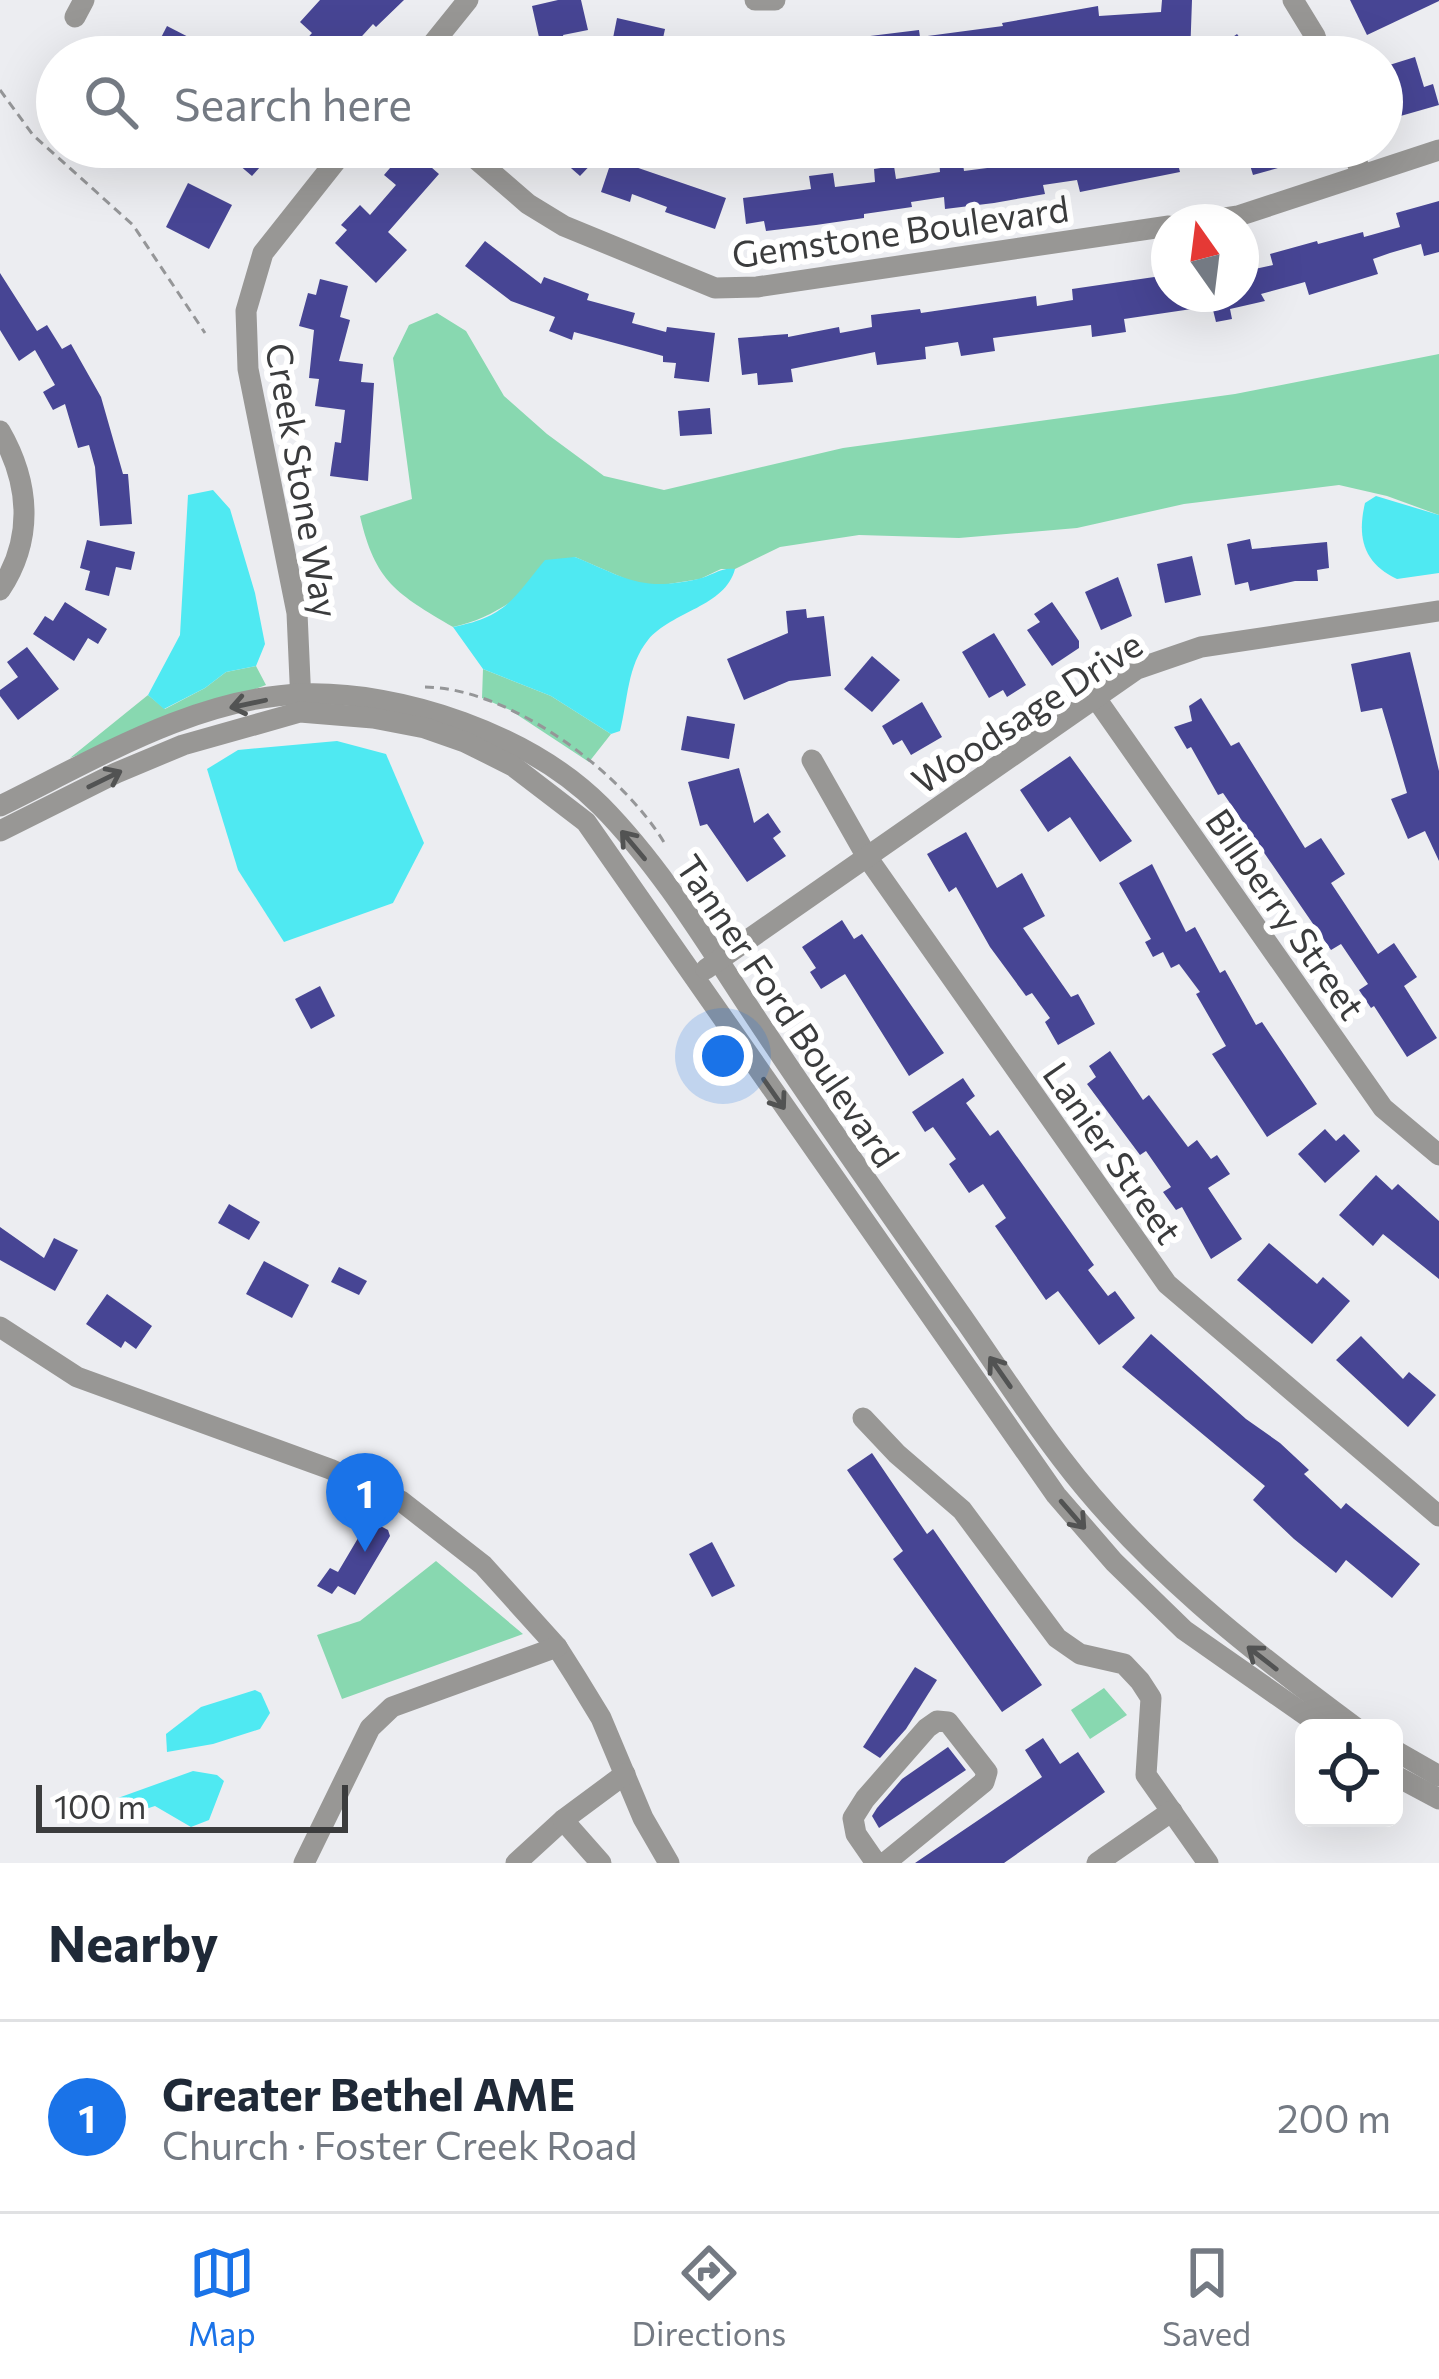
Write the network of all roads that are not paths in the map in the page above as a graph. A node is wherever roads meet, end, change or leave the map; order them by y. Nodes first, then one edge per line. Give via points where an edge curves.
1 (468, 0) edge
2 (755, 0) edge
3 (775, 0) edge
4 (1293, 0) edge
5 (439, 36) edge
6 (1315, 36) edge
7 (1439, 150) edge
8 (1403, 161) edge
9 (329, 168) edge
10 (486, 168) edge
11 (1359, 168) edge
12 (1380, 168) edge
13 (1361, 174) junction
14 (1259, 209) edge
15 (1151, 229) edge
16 (0, 431) edge
17 (0, 590) edge
18 (1439, 611) edge
19 (1095, 697) junction
20 (301, 703) junction
21 (812, 760) dead end
22 (0, 806) edge
23 (0, 830) edge
24 (867, 857) junction
25 (718, 962) junction
26 (694, 977) junction
27 (1439, 1155) edge
28 (0, 1327) edge
29 (863, 1418) dead end
30 (1439, 1516) edge
31 (557, 1647) junction
32 (1311, 1719) edge
33 (1344, 1719) edge
34 (1403, 1755) edge
35 (625, 1774) junction
36 (1439, 1776) edge
37 (1403, 1780) edge
38 (1439, 1798) edge
39 (1172, 1811) junction
40 (563, 1820) junction
41 (304, 1863) edge
42 (516, 1863) edge
43 (601, 1863) edge
44 (669, 1863) edge
45 (876, 1863) edge
46 (885, 1863) edge
47 (1097, 1863) edge
48 (1208, 1863) edge

1 - 5 street
2 - 3 street
4 - 6 street
7 - 8 street
9 - 20 street, Creek Stone Way via 263,254 246,311 248,369 297,613
10 - 15 street, Gemstone Boulevard via 564,226 715,288
11 - 13 street
12 - 13 street
13 - 14 street
16 - 17 street via 20,474 26,517
18 - 19 street, Woodsage Drive via 1201,647 1137,669
19 - 24 street, Woodsage Drive
19 - 27 street, Billberry Street via 1383,1108
20 -> 22 street, Tanner Ford Boulevard via 204,714
23 -> 20 street, Tanner Ford Boulevard via 116,773
25 -> 20 street, Tanner Ford Boulevard via 601,806 528,753 479,727 408,706
20 - 26 street, Tanner Ford Boulevard via 425,728 513,766 586,822
21 - 24 street, Lanier Street
24 - 25 street, Woodsage Drive
24 - 30 street, Lanier Street via 1167,1284
25 - 26 street, Woodsage Drive
33 -> 25 street, Tanner Ford Boulevard via 1167,1578 1062,1460
26 -> 32 street, Tanner Ford Boulevard via 1056,1495 1184,1630
28 - 31 street via 77,1377 401,1501 483,1565
29 - 39 street via 962,1510 1057,1639 1080,1654 1124,1664 1140,1681 1151,1698 1146,1775
31 - 35 street
31 - 41 street via 392,1707 370,1728
34 - 36 street
35 - 40 street
35 - 44 street
37 - 38 street
39 - 47 street
39 - 48 street
40 - 42 street
40 - 43 street
45 - 46 street via 853,1818 927,1728 948,1722 987,1772 984,1782

